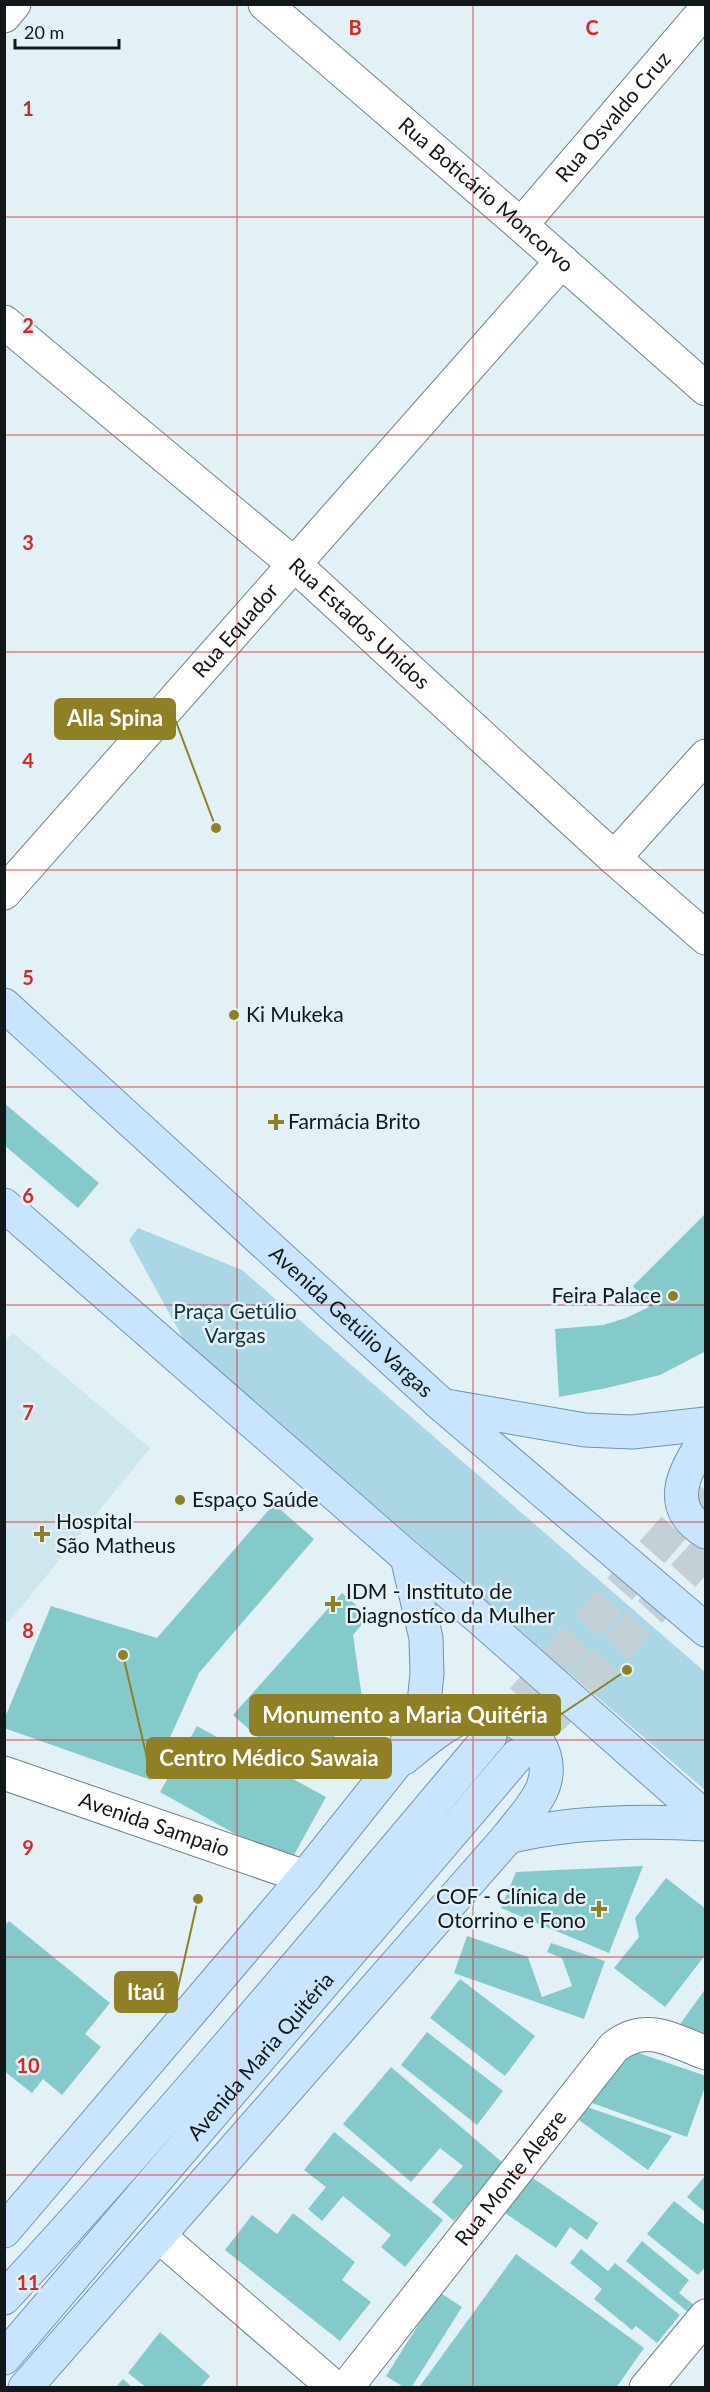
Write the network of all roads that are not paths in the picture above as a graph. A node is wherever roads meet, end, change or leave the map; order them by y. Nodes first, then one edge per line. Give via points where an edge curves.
1 (14, 4) edge
2 (265, 4) edge
3 (705, 9) edge
4 (4, 16) edge
5 (521, 225) junction
6 (562, 261) junction
7 (4, 322) edge
8 (705, 389) edge
9 (295, 566) junction
10 (705, 756) edge
11 (614, 858) junction
12 (4, 893) edge
13 (705, 938) edge
14 (4, 1005) edge
15 (4, 1205) edge
16 (443, 1406) junction
17 (705, 1424) edge
18 (705, 1439) edge
19 (705, 1532) edge
20 (407, 1557) junction
21 (705, 1630) edge
22 (490, 1736) tunnel mouth
23 (517, 1756) tunnel mouth
24 (396, 1763) junction
25 (4, 1773) edge
26 (705, 1818) edge
27 (705, 1824) edge
28 (508, 1837) junction
29 (305, 1876) junction
30 (705, 2053) edge
31 (4, 2231) edge
32 (159, 2236) junction
33 (4, 2298) edge
34 (705, 2316) edge
35 (4, 2358) edge
36 (25, 2388) edge
37 (335, 2388) edge
38 (346, 2388) edge
39 (646, 2388) edge

1 - 4 street
2 - 5 street, Rua Boticário Moncorvo
3 - 5 street, Rua Osvaldo Cruz
5 - 6 street, Rua Boticário Moncorvo
6 - 8 street, Rua Boticário Moncorvo
6 - 9 street, Rua Equador
7 - 9 street, Rua Estados Unidos
9 - 11 street, Rua Estados Unidos
9 - 12 street, Rua Equador
10 - 11 street
11 - 13 street, Rua Estados Unidos
14 - 16 main road, Avenida Getúlio Vargas
15 - 20 main road
16 - 17 main road via 585,1430 632,1432
16 - 21 main road, Avenida Getúlio Vargas
18 - 19 main road via 682,1480 680,1495 688,1518
20 - 24 main road via 426,1638 427,1674 424,1703
20 - 26 main road
22 - 33 main road, Avenida Maria Quitéria via 177,2104
23 - 35 main road, Avenida Maria Quitéria
24 - 28 main road via 439,1731 469,1715 489,1714 525,1726 542,1746 547,1766 542,1789
24 - 29 main road
25 - 29 street, Avenida Sampaio
27 - 28 main road via 618,1822 540,1829
28 - 32 main road
29 - 31 main road
30 - 38 street, Rua Monte Alegre via 654,2034 627,2037 614,2047
32 - 36 main road
32 - 37 street
34 - 39 street

